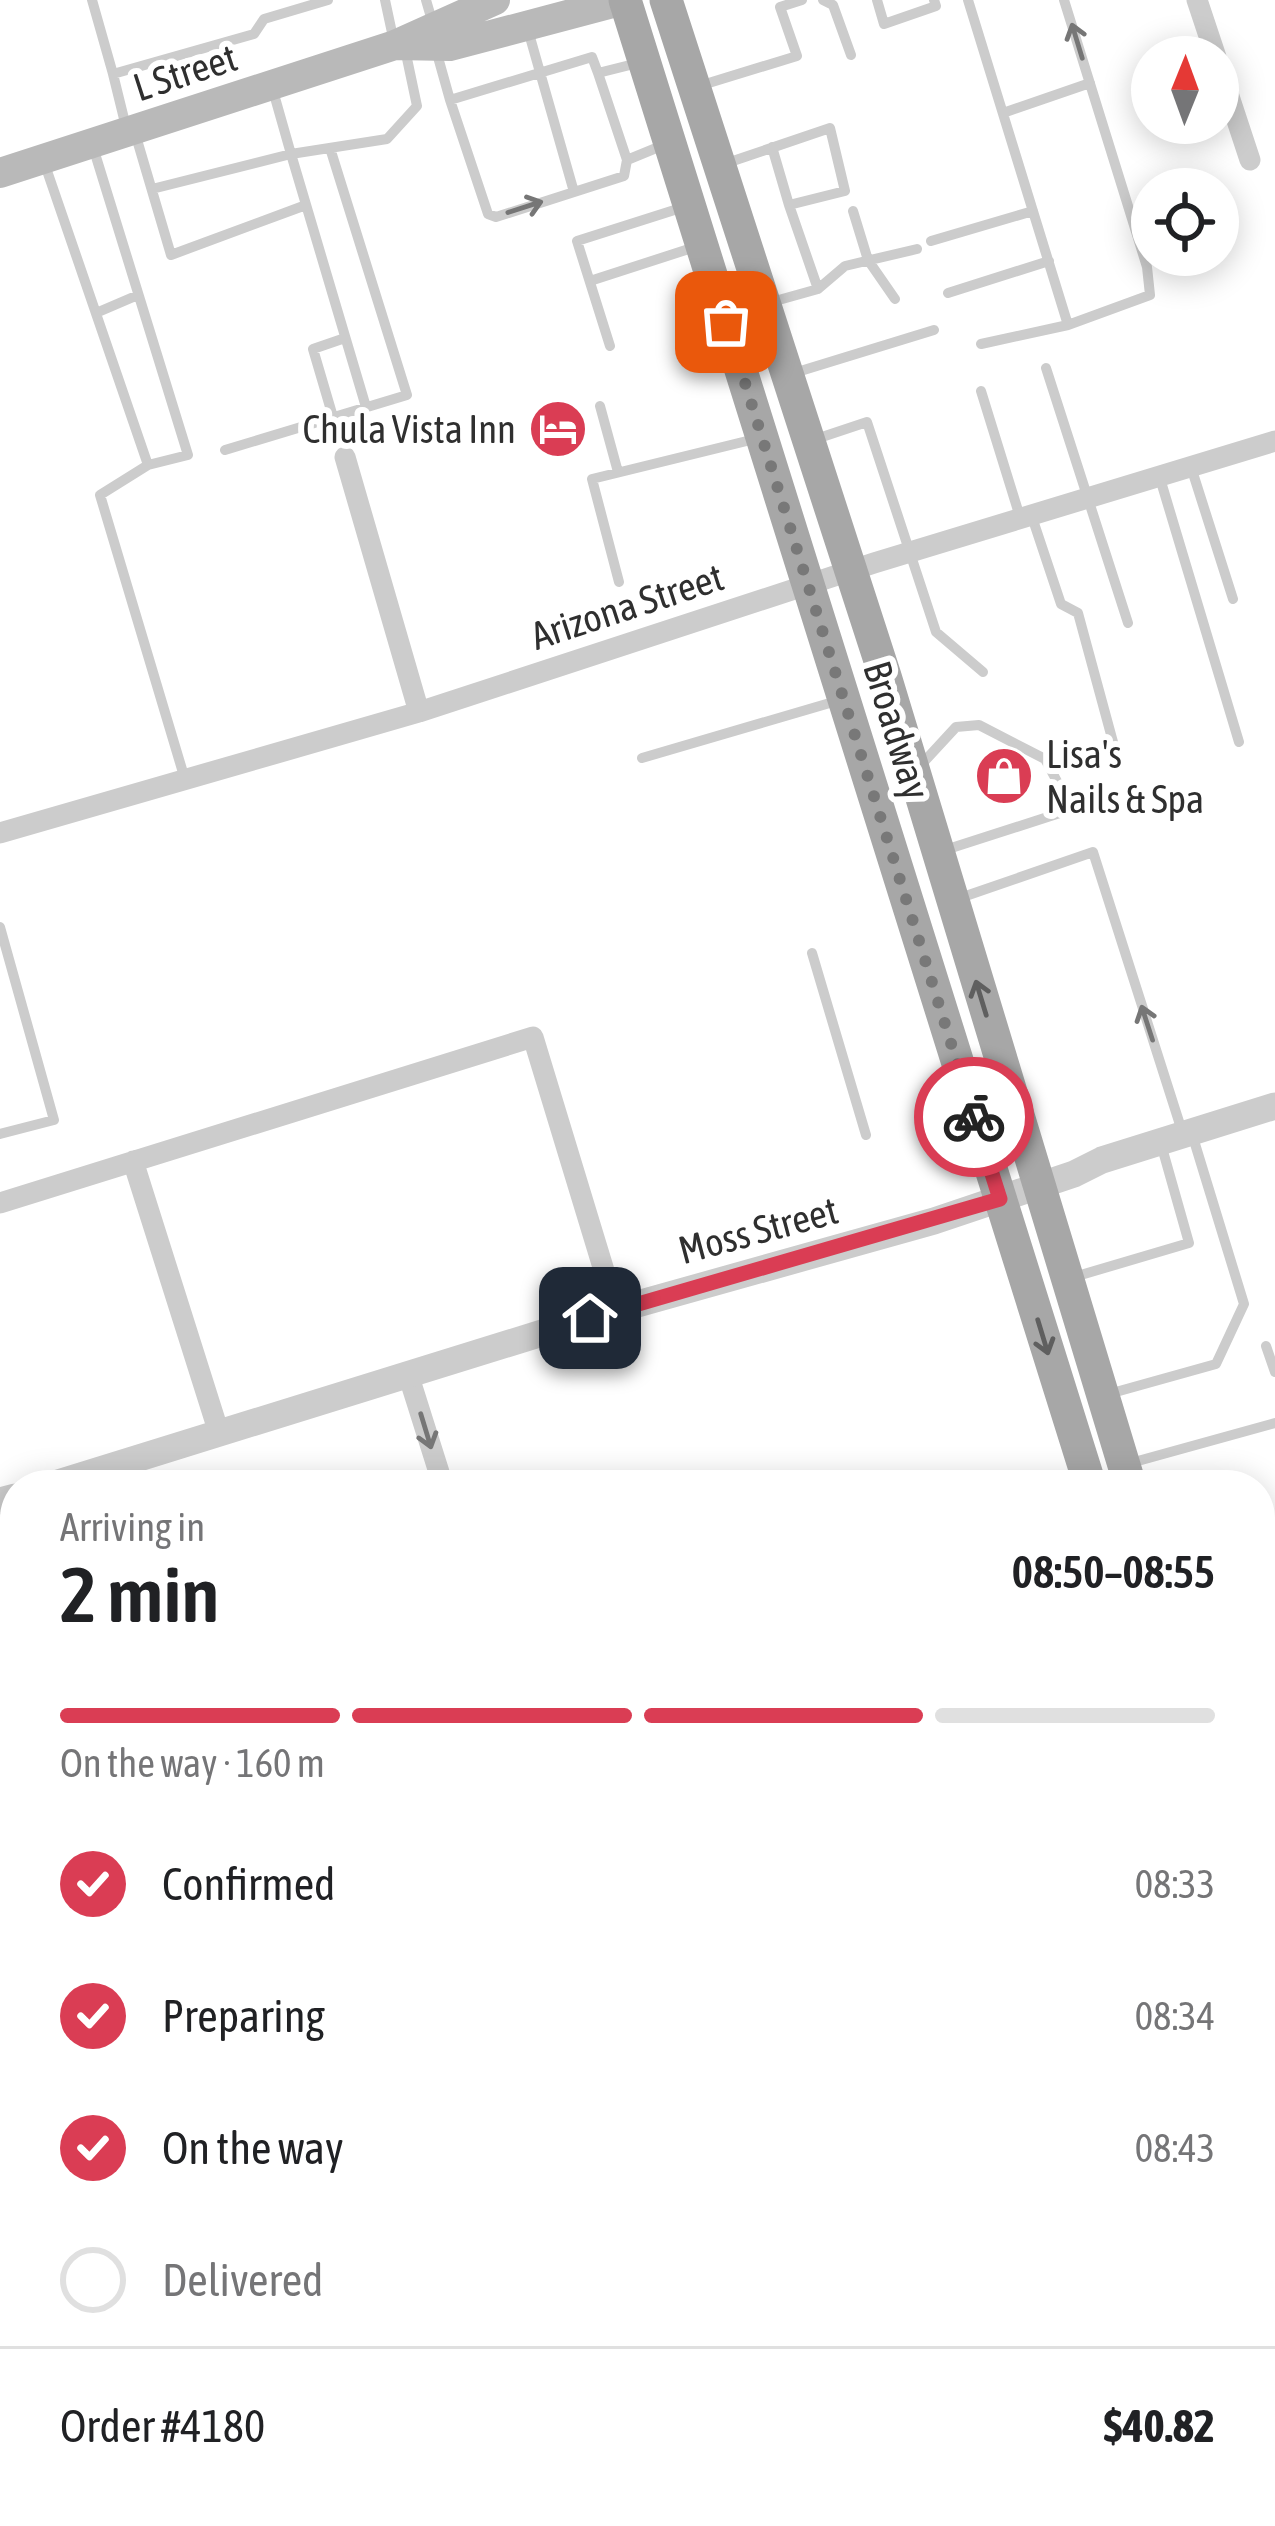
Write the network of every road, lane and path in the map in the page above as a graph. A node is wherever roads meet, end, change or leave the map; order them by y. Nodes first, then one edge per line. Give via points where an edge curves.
1 (92, 0) edge
2 (328, 0) edge
3 (385, 0) edge
4 (624, 0) edge
5 (666, 0) edge
6 (802, 0) edge
7 (823, 0) edge
8 (877, 0) edge
9 (934, 0) edge
10 (968, 0) edge
11 (1064, 0) edge
12 (1197, 0) edge
13 (482, 2) edge
14 (527, 27) junction
15 (419, 32) edge
16 (1209, 36) edge
17 (851, 55) dead end
18 (645, 61) junction
19 (539, 69) junction
20 (598, 73) junction
21 (112, 74) junction
22 (1090, 83) junction
23 (271, 86) junction
24 (693, 88) junction
25 (450, 100) junction
26 (1003, 113) junction
27 (1239, 127) edge
28 (131, 131) junction
29 (670, 142) junction
30 (92, 143) junction
31 (772, 147) junction
32 (330, 148) junction
33 (291, 154) junction
34 (43, 159) junction
35 (627, 160) junction
36 (1250, 160) dead end
37 (718, 166) junction
38 (0, 173) edge
39 (152, 189) junction
40 (574, 191) junction
41 (690, 205) junction
42 (789, 205) junction
43 (306, 206) junction
44 (1033, 211) junction
45 (854, 212) dead end
46 (931, 241) dead end
47 (702, 244) junction
48 (917, 249) dead end
49 (868, 260) junction
50 (1048, 262) junction
51 (590, 281) junction
52 (818, 289) junction
53 (947, 293) dead end
54 (138, 295) junction
55 (895, 299) dead end
56 (763, 305) junction
57 (96, 313) junction
58 (1068, 325) junction
59 (934, 330) dead end
60 (345, 338) junction
61 (981, 344) dead end
62 (610, 346) dead end
63 (1046, 368) dead end
64 (785, 375) junction
65 (981, 391) dead end
66 (601, 406) dead end
67 (366, 407) junction
68 (333, 417) junction
69 (762, 438) junction
70 (1275, 441) edge
71 (807, 442) junction
72 (225, 450) dead end
73 (345, 457) dead end
74 (1190, 464) junction
75 (148, 465) junction
76 (618, 472) junction
77 (1158, 474) junction
78 (1086, 496) junction
79 (1026, 515) junction
80 (908, 552) junction
81 (848, 571) junction
82 (619, 582) dead end
83 (807, 584) junction
84 (1233, 598) dead end
85 (1128, 623) dead end
86 (983, 672) dead end
87 (843, 700) junction
88 (419, 712) junction
89 (1113, 742) dead end
90 (1239, 742) dead end
91 (642, 758) dead end
92 (914, 773) junction
93 (184, 776) junction
94 (0, 832) edge
95 (936, 853) junction
96 (951, 901) junction
97 (0, 927) edge
98 (812, 953) dead end
99 (1275, 1106) edge
100 (0, 1134) edge
101 (866, 1136) dead end
102 (1178, 1136) junction
103 (134, 1161) junction
104 (1037, 1186) junction
105 (1000, 1199) junction
106 (0, 1203) edge
107 (1066, 1279) junction
108 (616, 1310) junction
109 (1266, 1346) dead end
110 (1275, 1372) edge
111 (409, 1376) junction
112 (1102, 1396) junction
113 (1275, 1424) edge
114 (219, 1433) junction
115 (122, 1470) edge
116 (438, 1470) edge
117 (1085, 1470) edge
118 (1125, 1470) edge
119 (1142, 1470) edge

1 - 21 lane
2 - 21 lane via 264,20 254,34
3 - 15 lane
4 - 14 main road, L Street
4 - 18 main road, Broadway
5 - 24 main road, Broadway
6 - 24 lane via 780,8 797,56
7 - 17 lane via 833,5
8 - 9 lane via 884,24
10 - 26 lane
22 -> 11 lane
12 - 16 street
13 - 15 main road, L Street
14 - 15 main road, L Street
14 - 19 lane
15 - 23 main road, L Street
15 - 25 lane
15 - 32 lane via 417,106 387,139
18 - 20 lane
18 - 29 main road, Broadway
19 - 20 lane via 592,57
19 - 25 lane
19 - 40 lane
20 - 35 lane
21 - 28 lane
22 - 26 lane
22 - 58 lane via 1150,296
23 - 28 main road, L Street
23 - 33 lane
24 - 37 main road, Broadway
25 -> 40 lane via 488,214
26 - 44 lane
27 - 36 street
28 - 30 main road, L Street
28 - 39 lane
29 - 35 lane
29 - 41 main road, Broadway
30 - 34 main road, L Street
30 - 54 lane
31 - 37 lane
31 - 42 lane
31 - 42 lane via 830,128 845,191
32 - 33 lane
32 - 67 lane via 407,394
33 - 39 lane
33 - 43 lane
34 - 38 main road, L Street
34 - 57 lane
35 - 40 lane via 624,176
37 - 56 main road, Broadway
39 - 43 lane via 171,255
41 - 47 main road, Broadway
41 - 51 lane via 577,241
42 - 52 lane
43 - 60 lane
44 - 46 lane
44 - 50 lane
45 - 49 lane
47 - 51 lane
47 - 69 main road, Broadway
48 - 49 lane
49 - 52 lane via 845,266
49 - 55 lane
50 - 53 lane
50 - 58 lane
51 - 62 lane
52 - 56 lane
54 - 57 lane
54 - 75 lane via 188,455
56 - 64 main road, Broadway
57 - 75 lane
58 - 61 lane
59 - 64 lane
60 - 67 lane
60 - 68 lane via 313,349
63 - 78 lane
64 - 71 main road, Broadway
65 - 79 lane
66 - 76 lane
67 - 68 lane
68 - 72 lane
69 - 76 lane
69 - 83 main road, Broadway
70 - 74 street, Arizona Street
71 - 80 lane via 867,422
71 - 81 main road, Broadway
73 - 88 street
74 - 77 street, Arizona Street
74 - 84 lane
75 - 93 lane via 100,495
76 - 82 lane via 592,479
77 - 78 street, Arizona Street
77 - 90 lane
78 - 79 street, Arizona Street
78 - 85 lane
79 - 80 street, Arizona Street
79 - 89 lane via 1061,604 1078,613
80 - 81 street, Arizona Street
80 - 86 lane via 936,632
81 - 83 street, Arizona Street
81 - 92 main road, Broadway
83 - 87 main road, Broadway
83 - 88 street, Arizona Street
87 - 91 lane
87 - 105 main road, Broadway
88 - 93 street, Arizona Street
92 - 95 main road, Broadway
92 - 95 lane via 967,722 1045,759 1067,800 1063,812
93 - 94 street, Arizona Street
95 - 96 main road, Broadway
102 -> 96 lane via 1094,852
104 -> 96 main road, Broadway
97 - 100 lane via 54,1120
98 - 101 lane
99 - 102 street, Moss Street
102 - 104 street, Moss Street
102 - 107 lane via 1189,1243
102 - 112 lane via 1244,1304 1216,1364
103 - 106 street
103 - 108 street via 532,1037
103 - 114 street
104 - 105 street, Moss Street
104 - 107 main road, Broadway
105 - 108 street, Moss Street
105 -> 117 main road, Broadway
107 - 112 main road, Broadway
108 - 111 street, Moss Street
109 - 110 lane
111 - 114 street, Moss Street
111 -> 116 street
112 - 118 main road, Broadway
113 - 119 lane
114 - 115 street, Moss Street

